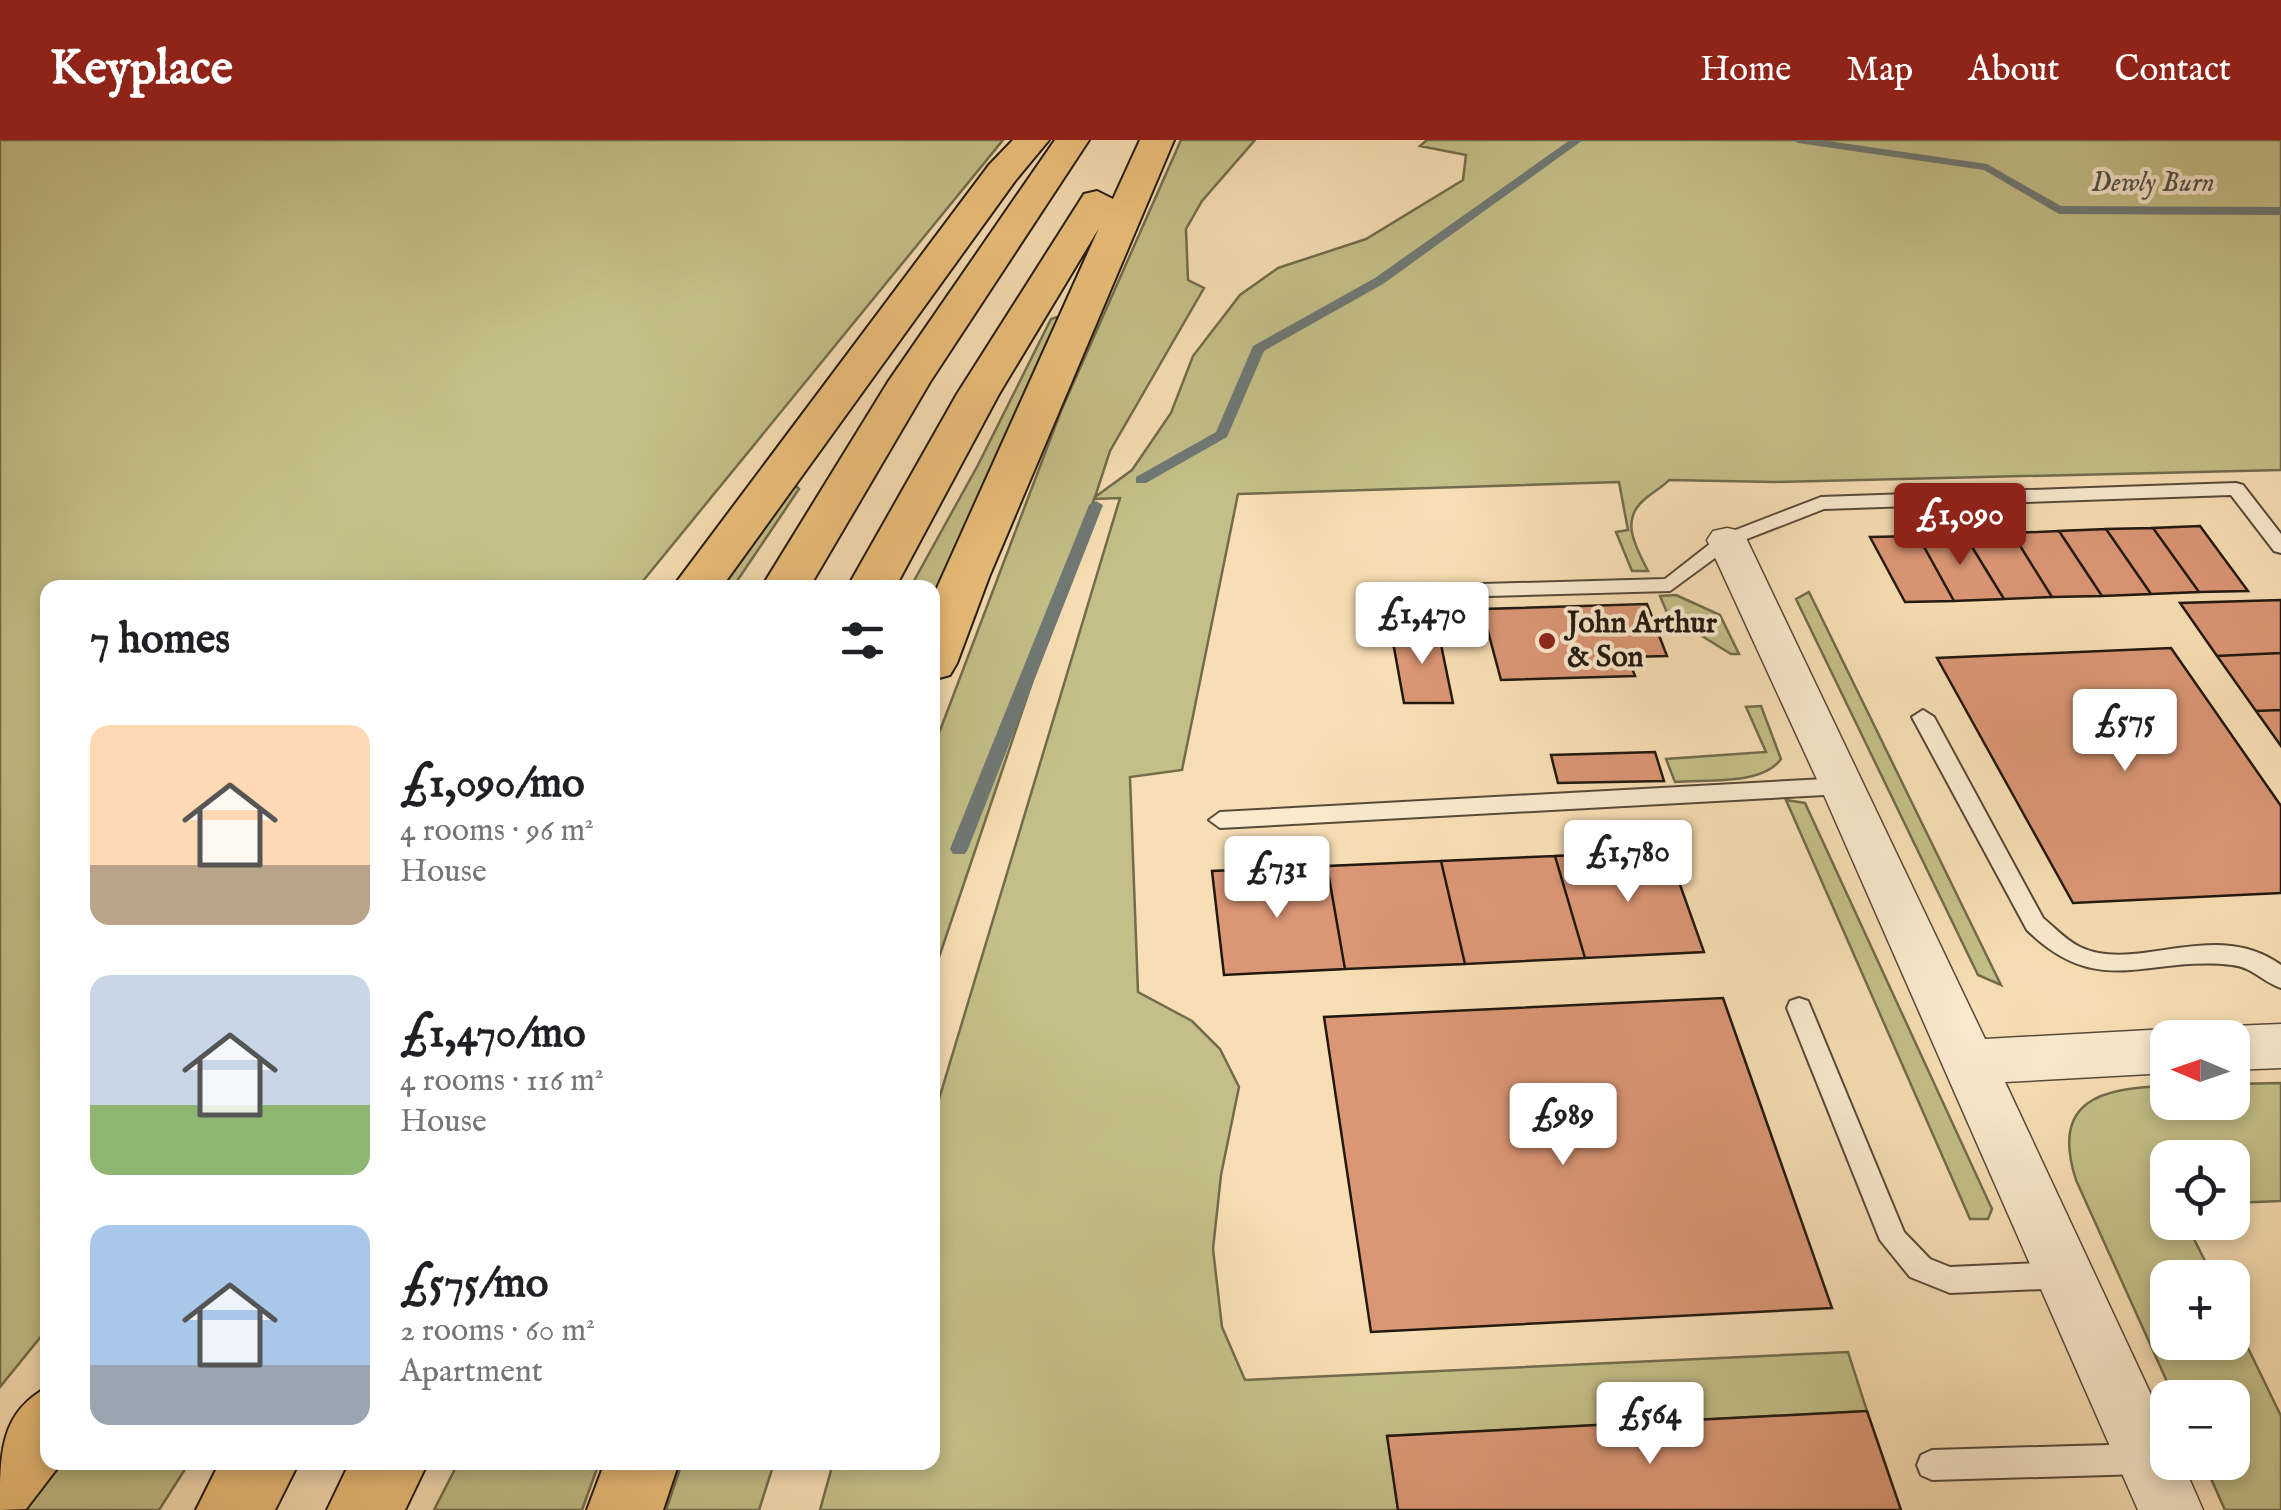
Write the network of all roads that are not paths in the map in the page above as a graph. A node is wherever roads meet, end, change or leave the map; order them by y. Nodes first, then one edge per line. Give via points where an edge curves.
1 (1032, 140) edge
2 (1072, 140) edge
3 (1135, 140) edge
4 (1156, 140) edge
5 (1727, 540) junction
6 (2281, 547) edge
7 (702, 580) edge
8 (790, 580) edge
9 (875, 580) edge
10 (1413, 592) dead end
11 (940, 642) edge
12 (1922, 717) dead end
13 (1843, 786) junction
14 (1220, 820) dead end
15 (2281, 978) edge
16 (1799, 1008) dead end
17 (2281, 1046) edge
18 (2250, 1047) edge
19 (2150, 1053) edge
20 (1968, 1062) junction
21 (2065, 1275) junction
22 (40, 1432) edge
23 (2148, 1458) junction
24 (1932, 1466) dead end
25 (257, 1470) edge
26 (386, 1470) edge
27 (639, 1470) edge
28 (0, 1483) edge
29 (234, 1510) edge
30 (365, 1510) edge
31 (625, 1510) edge
32 (2171, 1510) edge

1 - 7 highway
2 - 8 highway via 909,382
3 - 9 highway via 978,394
4 - 11 highway
5 - 6 lane via 1821,504 2236,489
5 - 10 lane via 1670,585
5 - 13 street
12 - 15 lane via 2036,924 2062,949 2087,960 2237,955
13 - 14 lane
13 - 20 street
16 - 21 lane via 1894,1240 1920,1268 1950,1280
17 - 18 street
19 - 20 street
20 - 21 street
21 - 23 street
22 - 28 highway
23 - 24 lane
23 - 32 street
25 - 29 highway
26 - 30 highway
27 - 31 highway

